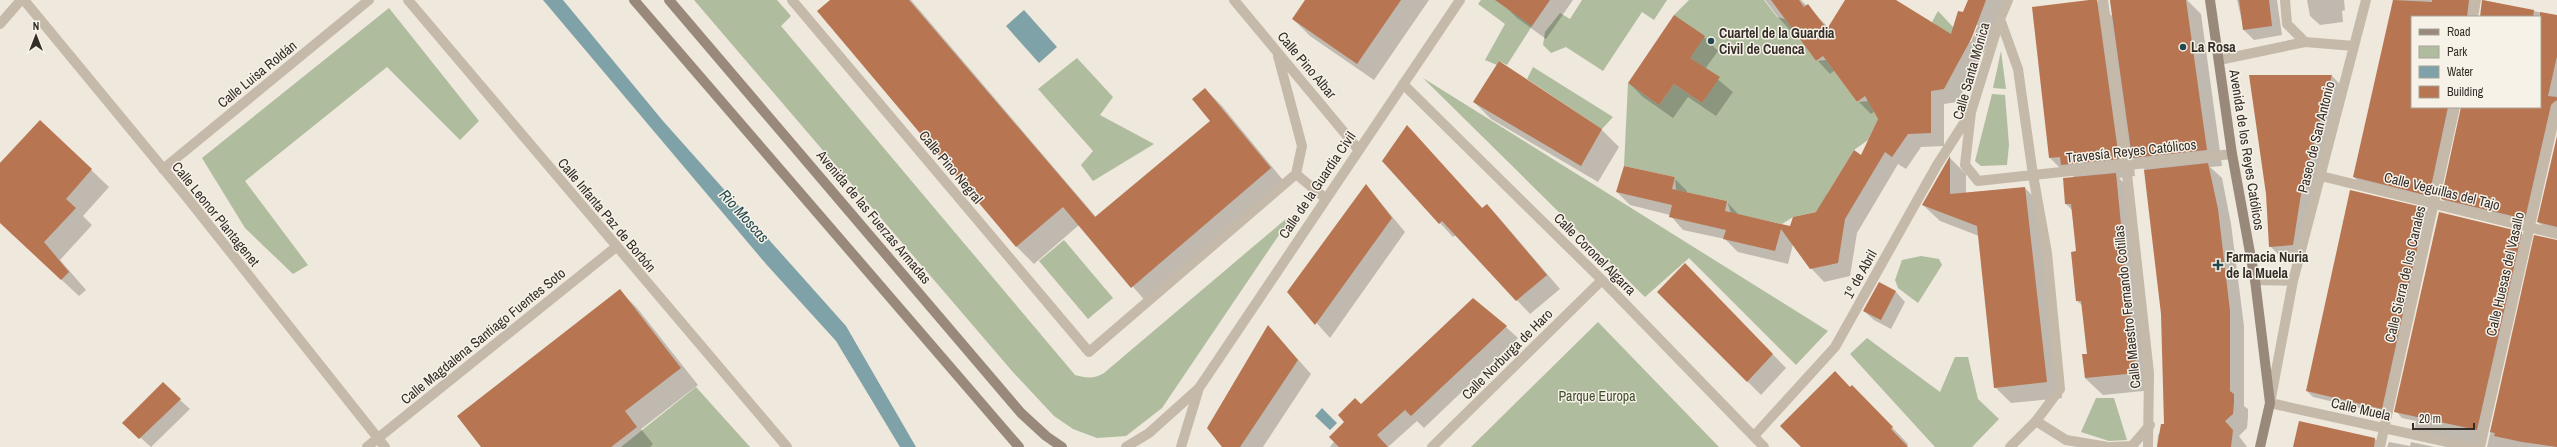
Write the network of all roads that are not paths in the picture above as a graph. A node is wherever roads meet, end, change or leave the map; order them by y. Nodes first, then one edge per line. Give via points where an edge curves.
1 (21, 0) edge
2 (24, 0) edge
3 (369, 0) edge
4 (408, 0) edge
5 (634, 0) edge
6 (669, 0) edge
7 (792, 0) edge
8 (1234, 0) edge
9 (1460, 0) edge
10 (2008, 0) edge
11 (2103, 0) edge
12 (2210, 0) edge
13 (2285, 0) edge
14 (2366, 0) edge
15 (2476, 0) edge
16 (2473, 16) edge
17 (2000, 20) junction
18 (0, 24) edge
19 (2305, 42) junction
20 (2354, 46) junction
21 (1278, 52) junction
22 (2219, 60) junction
23 (1403, 84) junction
24 (2557, 106) edge
25 (2455, 108) edge
26 (1971, 112) junction
27 (1358, 149) junction
28 (2232, 154) junction
29 (2126, 165) junction
30 (163, 169) junction
31 (1296, 174) junction
32 (2034, 175) junction
33 (2320, 176) junction
34 (1325, 198) junction
35 (2435, 203) junction
36 (2530, 227) junction
37 (2557, 234) edge
38 (616, 247) junction
39 (1602, 280) junction
40 (2255, 280) junction
41 (2293, 281) junction
42 (1089, 352) joint
43 (1199, 388) junction
44 (2270, 402) junction
45 (2036, 421) junction
46 (2150, 425) junction
47 (2384, 429) junction
48 (1754, 436) junction
49 (378, 438) junction
50 (367, 447) edge
51 (385, 447) edge
52 (787, 447) edge
53 (1019, 447) edge
54 (1062, 447) edge
55 (1126, 447) edge
56 (1181, 447) edge
57 (1432, 447) edge
58 (1764, 447) edge
59 (2010, 447) edge
60 (2108, 447) edge
61 (2111, 447) edge
62 (2148, 447) edge
63 (2260, 447) edge
64 (2380, 447) edge
65 (2470, 447) edge
66 (2480, 447) edge

1 - 18 street
2 - 30 street, Calle Leonor Plantagenet
3 - 30 street, Calle Luisa Roldán
4 - 38 street, Calle Infanta Paz de Borbón
5 - 53 main road
6 - 54 main road, Avenida de las Fuerzas Armadas via 1021,413
7 - 42 street, Calle Pino Negral
8 - 21 street, Calle Pino Albar
9 - 23 street, Calle de la Guardia Civil
10 - 17 street
11 - 29 street, Calle Maestro Fernando Cotillas
12 - 22 main road, Avenida de los Reyes Católicos
13 - 19 street via 2287,24
14 - 20 street, Paseo de San Antonio
15 - 16 street
17 - 26 street, Calle Santa Mónica
17 - 32 street, Calle Santa Mónica via 2018,69
19 - 20 street
19 - 22 street
20 - 33 street, Paseo de San Antonio
21 - 27 street, Calle Pino Albar
21 - 31 street via 1302,146
22 - 28 main road, Avenida de los Reyes Católicos
23 - 27 street, Calle de la Guardia Civil
23 - 39 street, Calle Coronel Algarra
24 - 36 street, Calle Huesas del Vasallo
25 - 35 street, Calle Sierra de los Canales
26 - 32 street, Calle Santa Mónica via 1965,165 1978,181
26 - 48 street, 1º de Abril via 1937,165 1835,347
27 - 34 street, Calle de la Guardia Civil
28 - 29 street, Travesía Reyes Católicos
28 - 40 main road, Avenida de los Reyes Católicos
29 - 32 street, Travesía Reyes Católicos
29 - 46 street, Calle Maestro Fernando Cotillas via 2149,373
30 - 49 street, Calle Leonor Plantagenet
31 - 34 street
31 - 42 street, Calle de la Guardia Civil
32 - 45 street, Calle Santa Mónica via 2047,253 2060,389
33 - 35 street, Calle Veguillas del Tajo
33 - 41 street, Paseo de San Antonio
34 - 43 street, Calle de la Guardia Civil
35 - 36 street, Calle Veguillas del Tajo
35 - 47 street, Calle Sierra de los Canales
36 - 37 street, Calle Veguillas del Tajo
36 - 66 street, Calle Huesas del Vasallo
38 - 49 street, Calle Magdalena Santiago Fuentes Soto
38 - 52 street, Calle Infanta Paz de Borbón
39 - 48 street, Calle Coronel Algarra
39 - 57 street, Calle Norburga de Haro
40 - 41 street
40 - 44 main road, Avenida de los Reyes Católicos
41 - 44 street, Paseo de San Antonio
43 - 55 street, Calle de la Guardia Civil via 1149,433
43 - 56 street, Calle de la Guardia Civil
44 - 47 street, Calle Muela
44 - 63 main road, Avenida de los Reyes Católicos
45 - 59 street, Calle Santa Mónica
45 - 60 street via 2066,440
46 - 61 street via 2132,446
46 - 62 street, Calle Maestro Fernando Cotillas
47 - 64 street, Calle Sierra de los Canales
47 - 65 street, Calle Muela
48 - 58 street, Calle Coronel Algarra
49 - 50 street, Calle Magdalena Santiago Fuentes Soto
49 - 51 street, Calle Leonor Plantagenet

